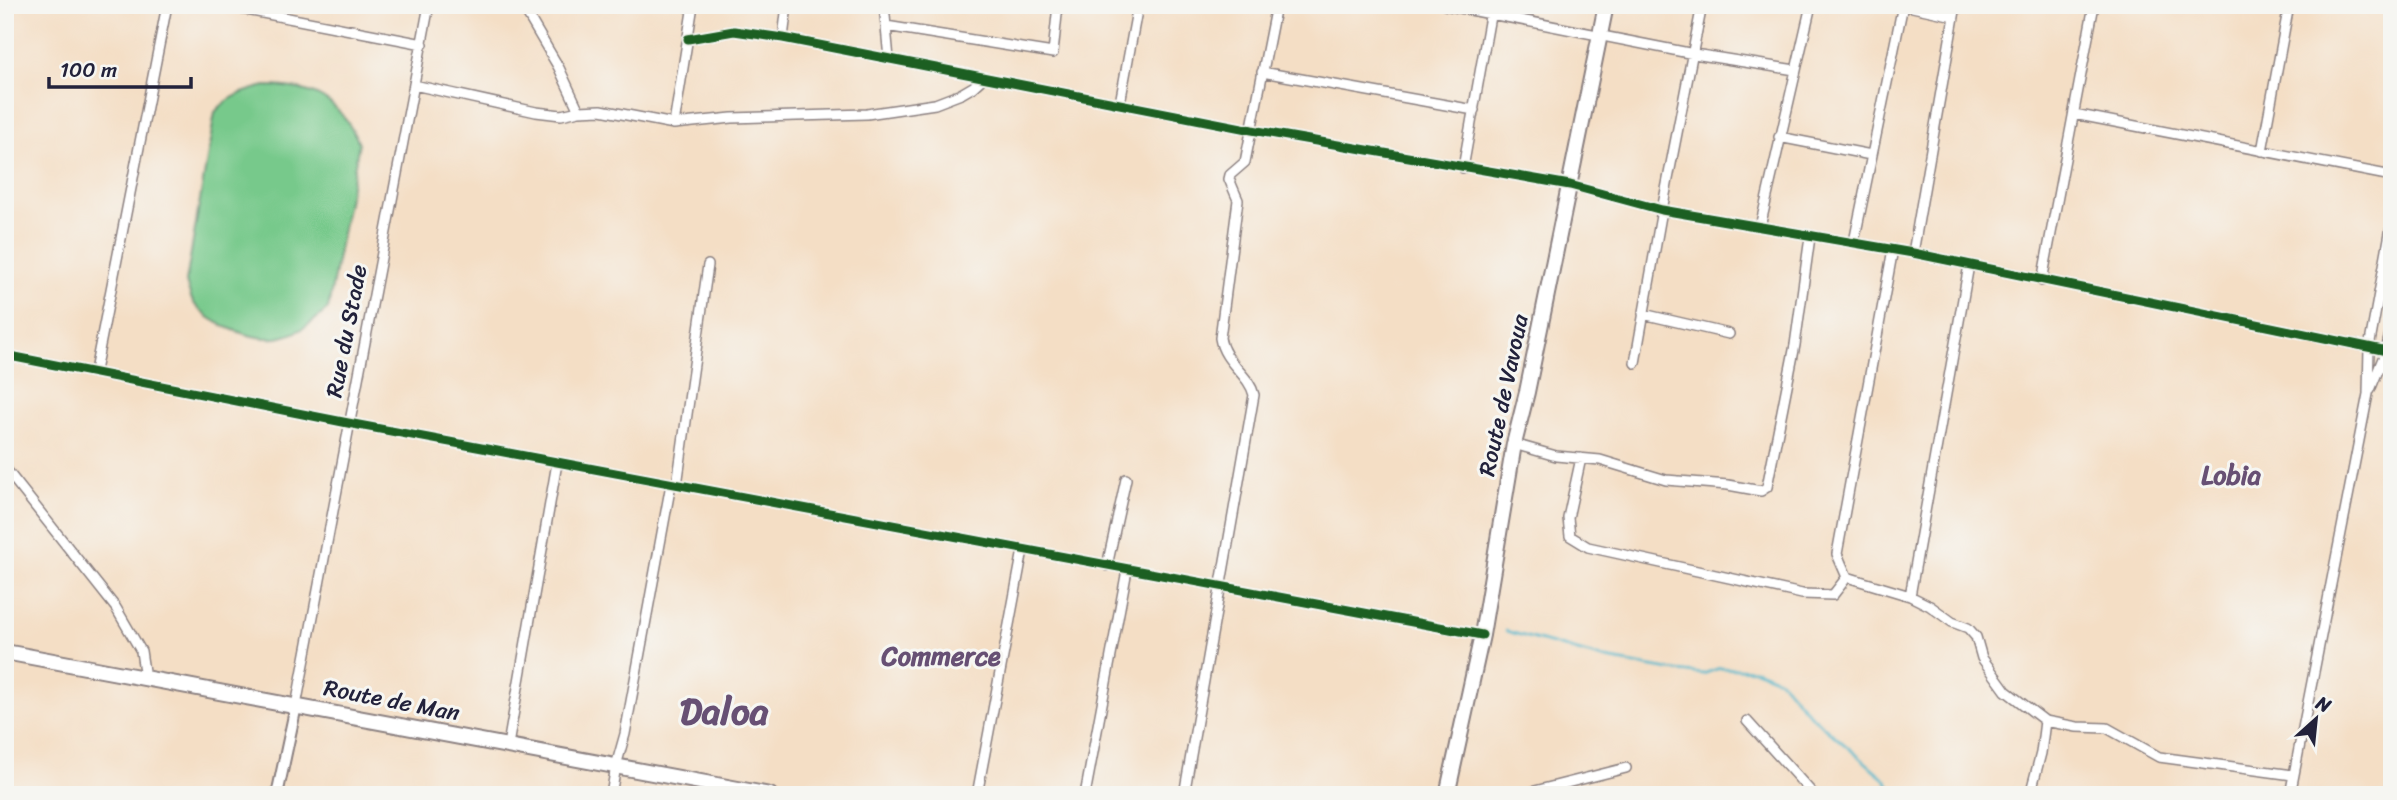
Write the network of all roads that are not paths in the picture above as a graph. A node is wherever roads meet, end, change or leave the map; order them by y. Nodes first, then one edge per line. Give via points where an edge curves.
1 (167, 5) edge
2 (221, 5) edge
3 (429, 5) edge
4 (522, 5) edge
5 (693, 5) edge
6 (787, 5) edge
7 (884, 5) edge
8 (1058, 5) edge
9 (1138, 5) edge
10 (1276, 5) edge
11 (1445, 5) edge
12 (1606, 5) edge
13 (1702, 5) edge
14 (1811, 5) edge
15 (1956, 5) edge
16 (2094, 5) edge
17 (2289, 5) edge
18 (1492, 9) edge
19 (1954, 16) junction
20 (886, 26) junction
21 (1600, 36) junction
22 (783, 38) junction
23 (688, 40) junction
24 (423, 44) junction
25 (1694, 54) junction
26 (889, 59) junction
27 (1795, 71) junction
28 (1262, 72) junction
29 (983, 78) junction
30 (414, 85) junction
31 (1120, 103) junction
32 (1474, 110) junction
33 (579, 111) junction
34 (2074, 114) junction
35 (674, 124) junction
36 (1252, 130) junction
37 (1779, 137) junction
38 (2262, 151) junction
39 (1871, 155) junction
40 (1463, 168) junction
41 (2392, 176) edge
42 (1570, 185) junction
43 (1661, 210) junction
44 (2392, 222) edge
45 (1760, 227) junction
46 (1810, 237) junction
47 (1854, 242) junction
48 (1894, 249) junction
49 (1913, 253) junction
50 (708, 265) dead end
51 (1969, 265) junction
52 (2042, 281) junction
53 (1643, 314) junction
54 (2392, 325) edge
55 (1729, 334) dead end
56 (2370, 348) junction
57 (2389, 352) edge
58 (5, 355) edge
59 (1635, 363) dead end
60 (94, 372) junction
61 (2368, 394) junction
62 (348, 423) junction
63 (1514, 444) junction
64 (1581, 458) junction
65 (557, 463) junction
66 (5, 468) edge
67 (1126, 479) dead end
68 (674, 485) junction
69 (1023, 551) junction
70 (1107, 566) junction
71 (1127, 570) junction
72 (1847, 577) junction
73 (1221, 588) junction
74 (1910, 596) junction
75 (1482, 635) junction
76 (5, 652) edge
77 (145, 678) junction
78 (296, 706) junction
79 (1747, 721) dead end
80 (2045, 721) junction
81 (508, 746) junction
82 (616, 766) junction
83 (1626, 768) dead end
84 (2293, 775) junction
85 (277, 795) edge
86 (611, 795) edge
87 (769, 795) edge
88 (976, 795) edge
89 (1085, 795) edge
90 (1184, 795) edge
91 (1447, 795) edge
92 (1519, 795) edge
93 (1814, 795) edge
94 (2030, 795) edge
95 (2290, 795) edge

1 - 60 street
2 - 24 street
3 - 24 street, Rue du Stade
4 - 33 street
5 - 23 street
6 - 22 street
7 - 20 street
8 - 20 street via 1054,53
9 - 31 street
10 - 28 street
11 - 18 street
12 - 21 main road, Route de Vavoua
13 - 25 street
14 - 27 street
15 - 19 street
16 - 34 street
17 - 38 street
18 - 21 street
18 - 32 street
19 - 39 street via 1903,5
19 - 49 street
20 - 26 street
21 - 25 street
21 - 42 main road, Route de Vavoua
22 - 23 street via 734,31
22 - 26 street
23 - 35 street
24 - 30 street, Rue du Stade
25 - 27 street
25 - 43 street
26 - 29 street
27 - 37 street
28 - 32 street
28 - 36 street
29 - 31 street
29 - 35 street via 961,94 935,104 867,114
30 - 33 street via 536,112 561,115
30 - 62 street, Rue du Stade
31 - 36 street
32 - 40 street
33 - 35 street via 601,110
34 - 38 street
34 - 52 street
36 - 40 street
36 - 73 street via 1245,162 1229,179 1238,200 1220,338 1222,351 1254,395
37 - 39 street
37 - 45 street
38 - 41 street
39 - 47 street
40 - 42 street
42 - 43 street
42 - 63 main road, Route de Vavoua
43 - 45 street
43 - 53 street
44 - 56 street
45 - 46 street
46 - 47 street
46 - 64 street via 1796,345 1767,487 1761,491 1666,480
47 - 48 street
48 - 49 street
48 - 72 street via 1837,554
49 - 51 street
50 - 68 street
51 - 52 street
51 - 74 street
52 - 56 street
53 - 55 street
53 - 59 street
54 - 57 street
56 - 57 street
56 - 61 street
57 - 61 street
58 - 60 street
60 - 62 street
61 - 84 street
62 - 65 street
62 - 78 street, Rue du Stade
63 - 64 street
63 - 75 main road, Route de Vavoua
64 - 72 street via 1568,518 1570,536 1588,547 1802,594 1832,595
65 - 68 street
65 - 81 street
66 - 77 street via 116,608 141,651
67 - 70 street
68 - 69 street
68 - 82 street
69 - 70 street
69 - 88 street
70 - 71 street
71 - 73 street
71 - 89 street
72 - 74 street
73 - 75 street
73 - 90 street
74 - 80 street via 1968,628 1982,658 2006,691
75 - 91 main road, Route de Vavoua
76 - 77 main road, Route de Man
77 - 78 main road, Route de Man
78 - 81 main road, Route de Man
78 - 85 street
79 - 93 street
80 - 84 street via 2106,728 2159,757
80 - 94 street
81 - 82 main road, Route de Man
82 - 86 street
82 - 87 main road, Route de Man
83 - 92 street
84 - 95 street

